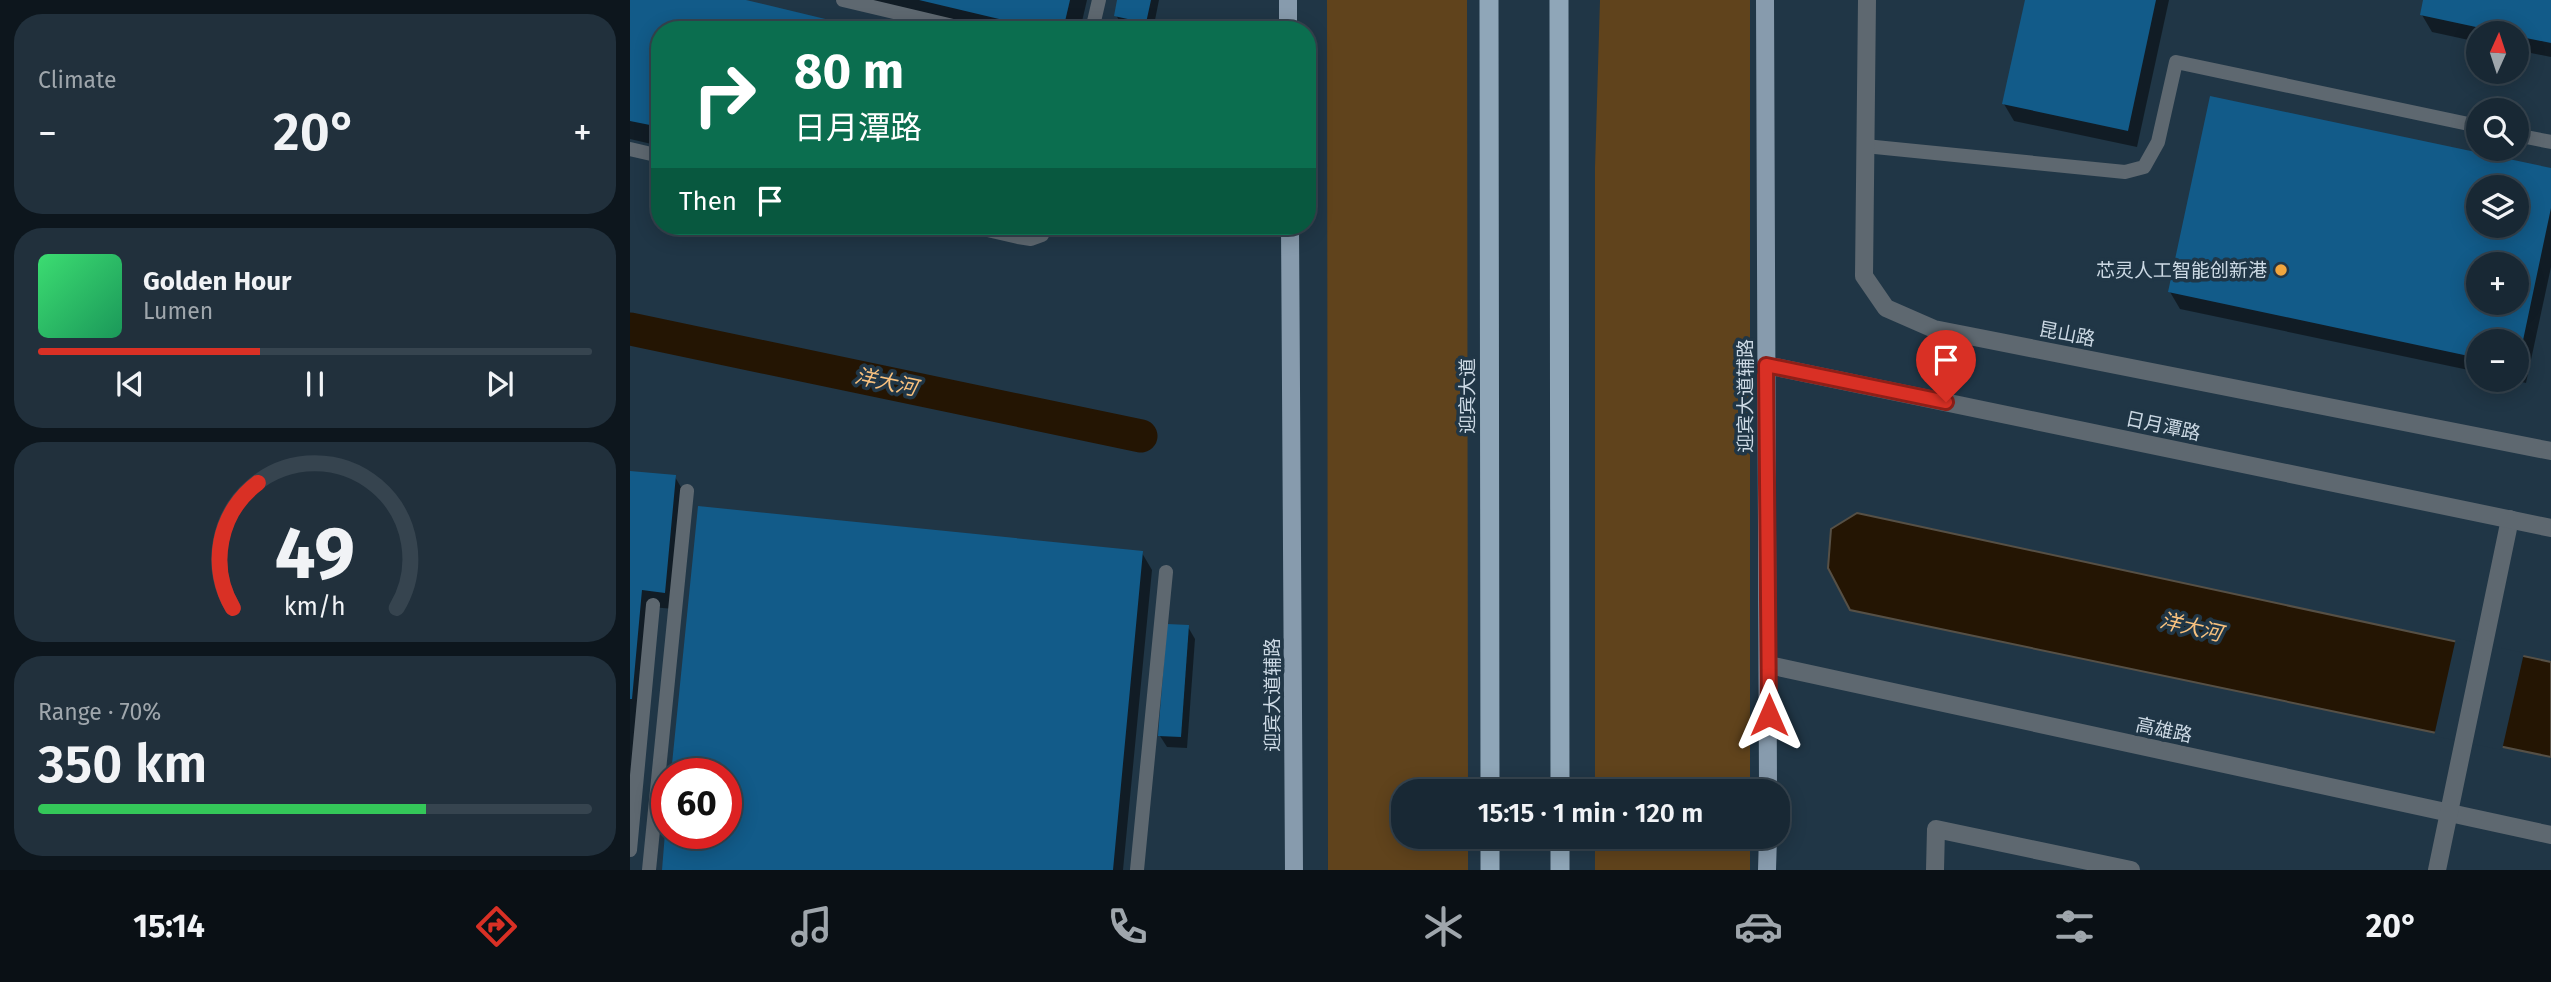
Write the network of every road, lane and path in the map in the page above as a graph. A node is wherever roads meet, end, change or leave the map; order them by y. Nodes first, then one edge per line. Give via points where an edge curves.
1 (843, 0) edge
2 (1099, 0) edge
3 (1288, 0) edge
4 (1489, 0) edge
5 (1559, 0) edge
6 (1765, 0) edge
7 (1867, 0) edge
8 (932, 21) edge
9 (1094, 21) edge
10 (1288, 21) edge
11 (2466, 124) edge
12 (2529, 138) edge
13 (2551, 142) edge
14 (1865, 146) junction
15 (630, 149) edge
16 (651, 154) edge
17 (1012, 235) edge
18 (1042, 235) edge
19 (1290, 235) edge
20 (1766, 365) junction
21 (2551, 451) edge
22 (687, 491) dead end
23 (2510, 519) junction
24 (2551, 528) edge
25 (1166, 572) dead end
26 (653, 605) dead end
27 (1769, 665) junction
28 (1490, 779) edge
29 (1560, 779) edge
30 (1768, 779) edge
31 (2450, 813) junction
32 (2551, 835) edge
33 (1490, 849) edge
34 (1560, 849) edge
35 (1768, 849) edge
36 (630, 850) edge
37 (649, 870) edge
38 (1138, 870) edge
39 (1294, 870) edge
40 (1490, 870) edge
41 (1560, 870) edge
42 (1767, 870) edge
43 (1935, 870) edge
44 (2132, 870) edge
45 (2437, 870) edge

1 - 8 lane
2 - 9 lane
3 - 10 main road
4 - 28 highway, 迎宾大道
5 - 29 highway
6 - 20 main road, 迎宾大道辅路
7 - 14 street, 昆山路
11 - 14 lane via 2176,62 2158,142 2144,167 2125,172
12 - 13 lane
14 - 21 street, 昆山路 via 1864,276 1886,307 1898,313 1934,329
15 - 16 lane
17 - 18 lane via 1031,239
19 - 39 main road, 迎宾大道辅路
20 - 23 street, 日月潭路
20 - 27 main road, 迎宾大道辅路
22 - 37 lane
23 - 24 street, 日月潭路
23 - 31 street
25 - 38 lane
26 - 36 lane
27 - 30 main road, 迎宾大道辅路
27 - 31 street, 高雄路
31 - 32 street, 高雄路
31 - 45 street
33 - 40 highway
34 - 41 highway
35 - 42 main road
43 - 44 street via 1936,829

